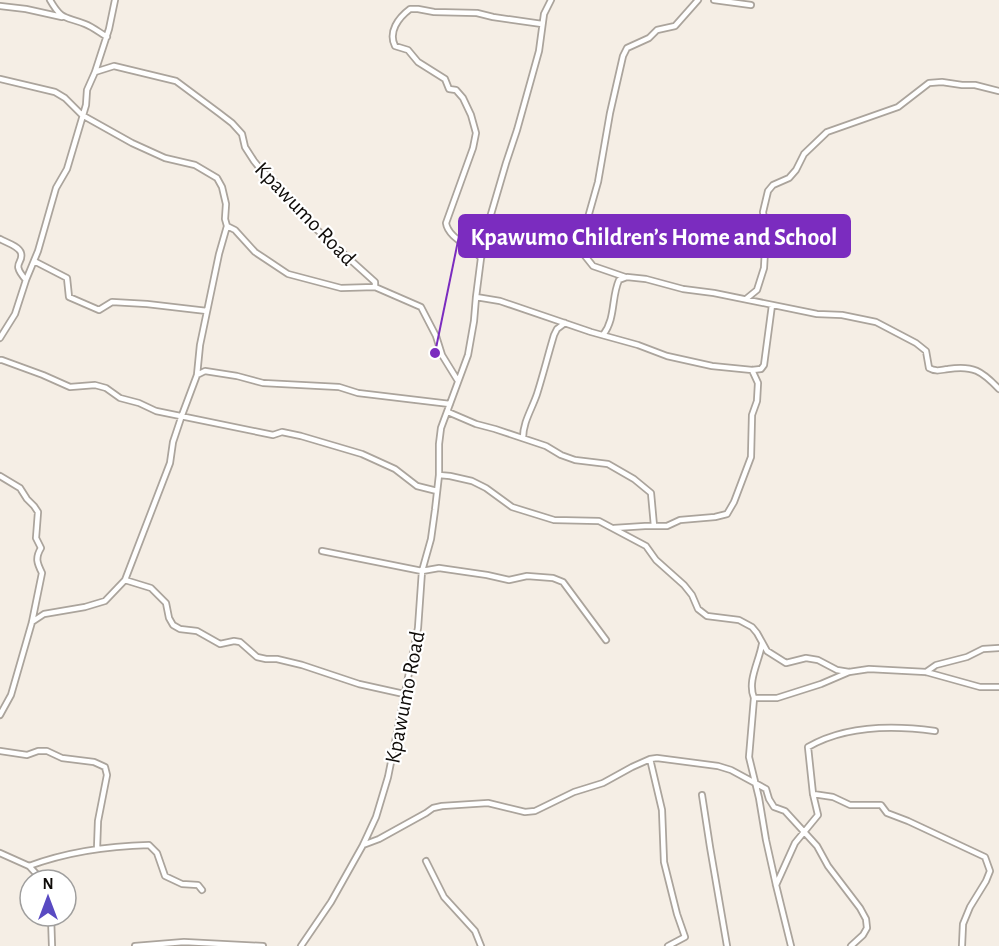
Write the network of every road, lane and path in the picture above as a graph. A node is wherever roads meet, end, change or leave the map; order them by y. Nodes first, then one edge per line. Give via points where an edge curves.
1 (50, 0) edge
2 (115, 0) edge
3 (551, 0) edge
4 (698, 0) edge
5 (714, 0) edge
6 (751, 5) dead end
7 (0, 6) edge
8 (63, 17) junction
9 (542, 24) junction
10 (106, 37) junction
11 (95, 72) junction
12 (0, 79) edge
13 (999, 91) edge
14 (82, 115) junction
15 (227, 226) junction
16 (0, 239) edge
17 (481, 258) junction
18 (34, 261) junction
19 (627, 278) junction
20 (26, 280) junction
21 (375, 286) junction
22 (476, 297) junction
23 (746, 300) junction
24 (772, 305) junction
25 (207, 311) junction
26 (566, 323) junction
27 (603, 335) junction
28 (0, 338) edge
29 (0, 360) edge
30 (752, 370) junction
31 (197, 375) junction
32 (458, 381) junction
33 (999, 389) edge
34 (450, 404) junction
35 (448, 412) junction
36 (182, 415) junction
37 (522, 438) junction
38 (439, 475) junction
39 (0, 476) edge
40 (436, 491) junction
41 (654, 526) junction
42 (614, 528) junction
43 (322, 551) dead end
44 (422, 571) junction
45 (125, 580) junction
46 (32, 622) junction
47 (606, 640) dead end
48 (762, 644) junction
49 (999, 648) edge
50 (849, 672) junction
51 (926, 672) junction
52 (999, 687) edge
53 (404, 694) junction
54 (754, 698) junction
55 (0, 715) edge
56 (935, 731) dead end
57 (0, 750) edge
58 (650, 759) junction
59 (754, 782) junction
60 (813, 794) junction
61 (702, 795) dead end
62 (803, 831) junction
63 (363, 845) junction
64 (97, 849) junction
65 (0, 853) edge
66 (426, 861) dead end
67 (28, 866) joint
68 (776, 885) junction
69 (202, 890) dead end
70 (51, 928) edge
71 (52, 946) edge
72 (135, 946) edge
73 (263, 946) edge
74 (301, 946) edge
75 (481, 946) edge
76 (668, 946) edge
77 (728, 946) edge
78 (791, 946) edge
79 (851, 946) edge
80 (962, 946) edge

1 - 8 street
2 - 10 street
3 - 9 street, Kpawumo Road
4 - 19 street via 675,26 657,30 627,48 623,56 583,242 585,256 593,266
5 - 6 street
7 - 8 street
8 - 10 street via 87,24
9 - 17 street, Kpawumo Road via 539,51
9 - 17 street via 477,13 410,9 398,20 392,34 394,46 408,51 445,79 449,89 463,98 471,115 476,133 473,148 446,224 452,236
10 - 11 street
11 - 14 street
11 - 21 street, Kpawumo Road via 114,66 176,81 219,113 242,134 254,161 304,218
12 - 14 street via 55,92
13 - 23 street via 975,85 929,83 898,107 827,132 804,154 789,178 768,191 763,212 764,268 758,290
14 - 15 street via 150,152 195,165 217,178 226,204
14 - 18 street
15 - 21 street via 255,252 288,274 341,288
15 - 25 street
16 - 20 street via 21,252 18,271
17 - 22 street, Kpawumo Road
18 - 20 street
18 - 25 street via 67,278 69,297 99,310 112,302
19 - 23 street
19 - 27 street via 619,280 616,286 609,327
20 - 28 street via 15,314
21 - 32 street, Kpawumo Road via 421,307
22 - 26 street
22 - 32 street, Kpawumo Road via 468,356
23 - 24 street
24 - 30 street via 764,365
24 - 33 street via 876,322 926,351 929,368 967,368 984,374
25 - 31 street
26 - 27 street
26 - 37 street via 554,335
27 - 30 street via 667,356
29 - 36 street via 70,387 95,385 156,411
30 - 41 street via 758,383 751,457 727,514
31 - 34 street via 205,371 263,383 339,387 358,393
31 - 36 street
32 - 34 street, Kpawumo Road
34 - 35 street, Kpawumo Road
35 - 37 street
35 - 38 street, Kpawumo Road via 441,428
36 - 40 street via 273,435 282,432 301,436 351,451 395,469 417,486
36 - 45 street via 170,463
37 - 41 street via 575,460 608,464 634,479 651,493
38 - 40 street, Kpawumo Road
38 - 42 street via 472,481 512,507 554,520 599,521
39 - 46 street via 20,488 38,513 36,538 41,548 36,556 42,573
40 - 44 street, Kpawumo Road
41 - 42 street
42 - 48 street via 646,546 684,585 698,609 752,627
43 - 44 street
44 - 47 street via 439,568 509,580 527,576 553,578 563,582
44 - 53 street, Kpawumo Road via 418,628
45 - 46 street via 105,601 44,614
45 - 53 street via 151,588 166,603 169,618 180,629 198,631 220,644 240,642 257,657 302,665
46 - 55 street via 11,695
48 - 50 street via 786,663 806,658
48 - 54 street via 753,673
49 - 51 street via 983,649
50 - 51 street
50 - 54 street via 777,698
51 - 52 street via 980,687
53 - 63 street, Kpawumo Road via 382,799
54 - 59 street via 749,757
56 - 60 street via 891,727 822,739 808,747
57 - 64 street via 27,755 47,751 105,767
58 - 59 street via 718,766
58 - 63 street via 536,811 488,803 442,806
58 - 76 street via 662,810 664,862 685,937
59 - 62 street via 766,789 774,807 785,811
59 - 68 street
60 - 62 street via 818,815
60 - 80 street via 850,805 881,805 887,813 985,857 990,871 963,924
61 - 77 street
62 - 68 street
62 - 79 street via 866,919 867,928
63 - 74 street, Kpawumo Road
64 - 67 street
64 - 69 street via 149,845 157,853 165,876 182,884 198,885
65 - 67 street
66 - 75 street via 444,897 476,932
68 - 78 street
70 - 71 street
72 - 73 street via 184,942

